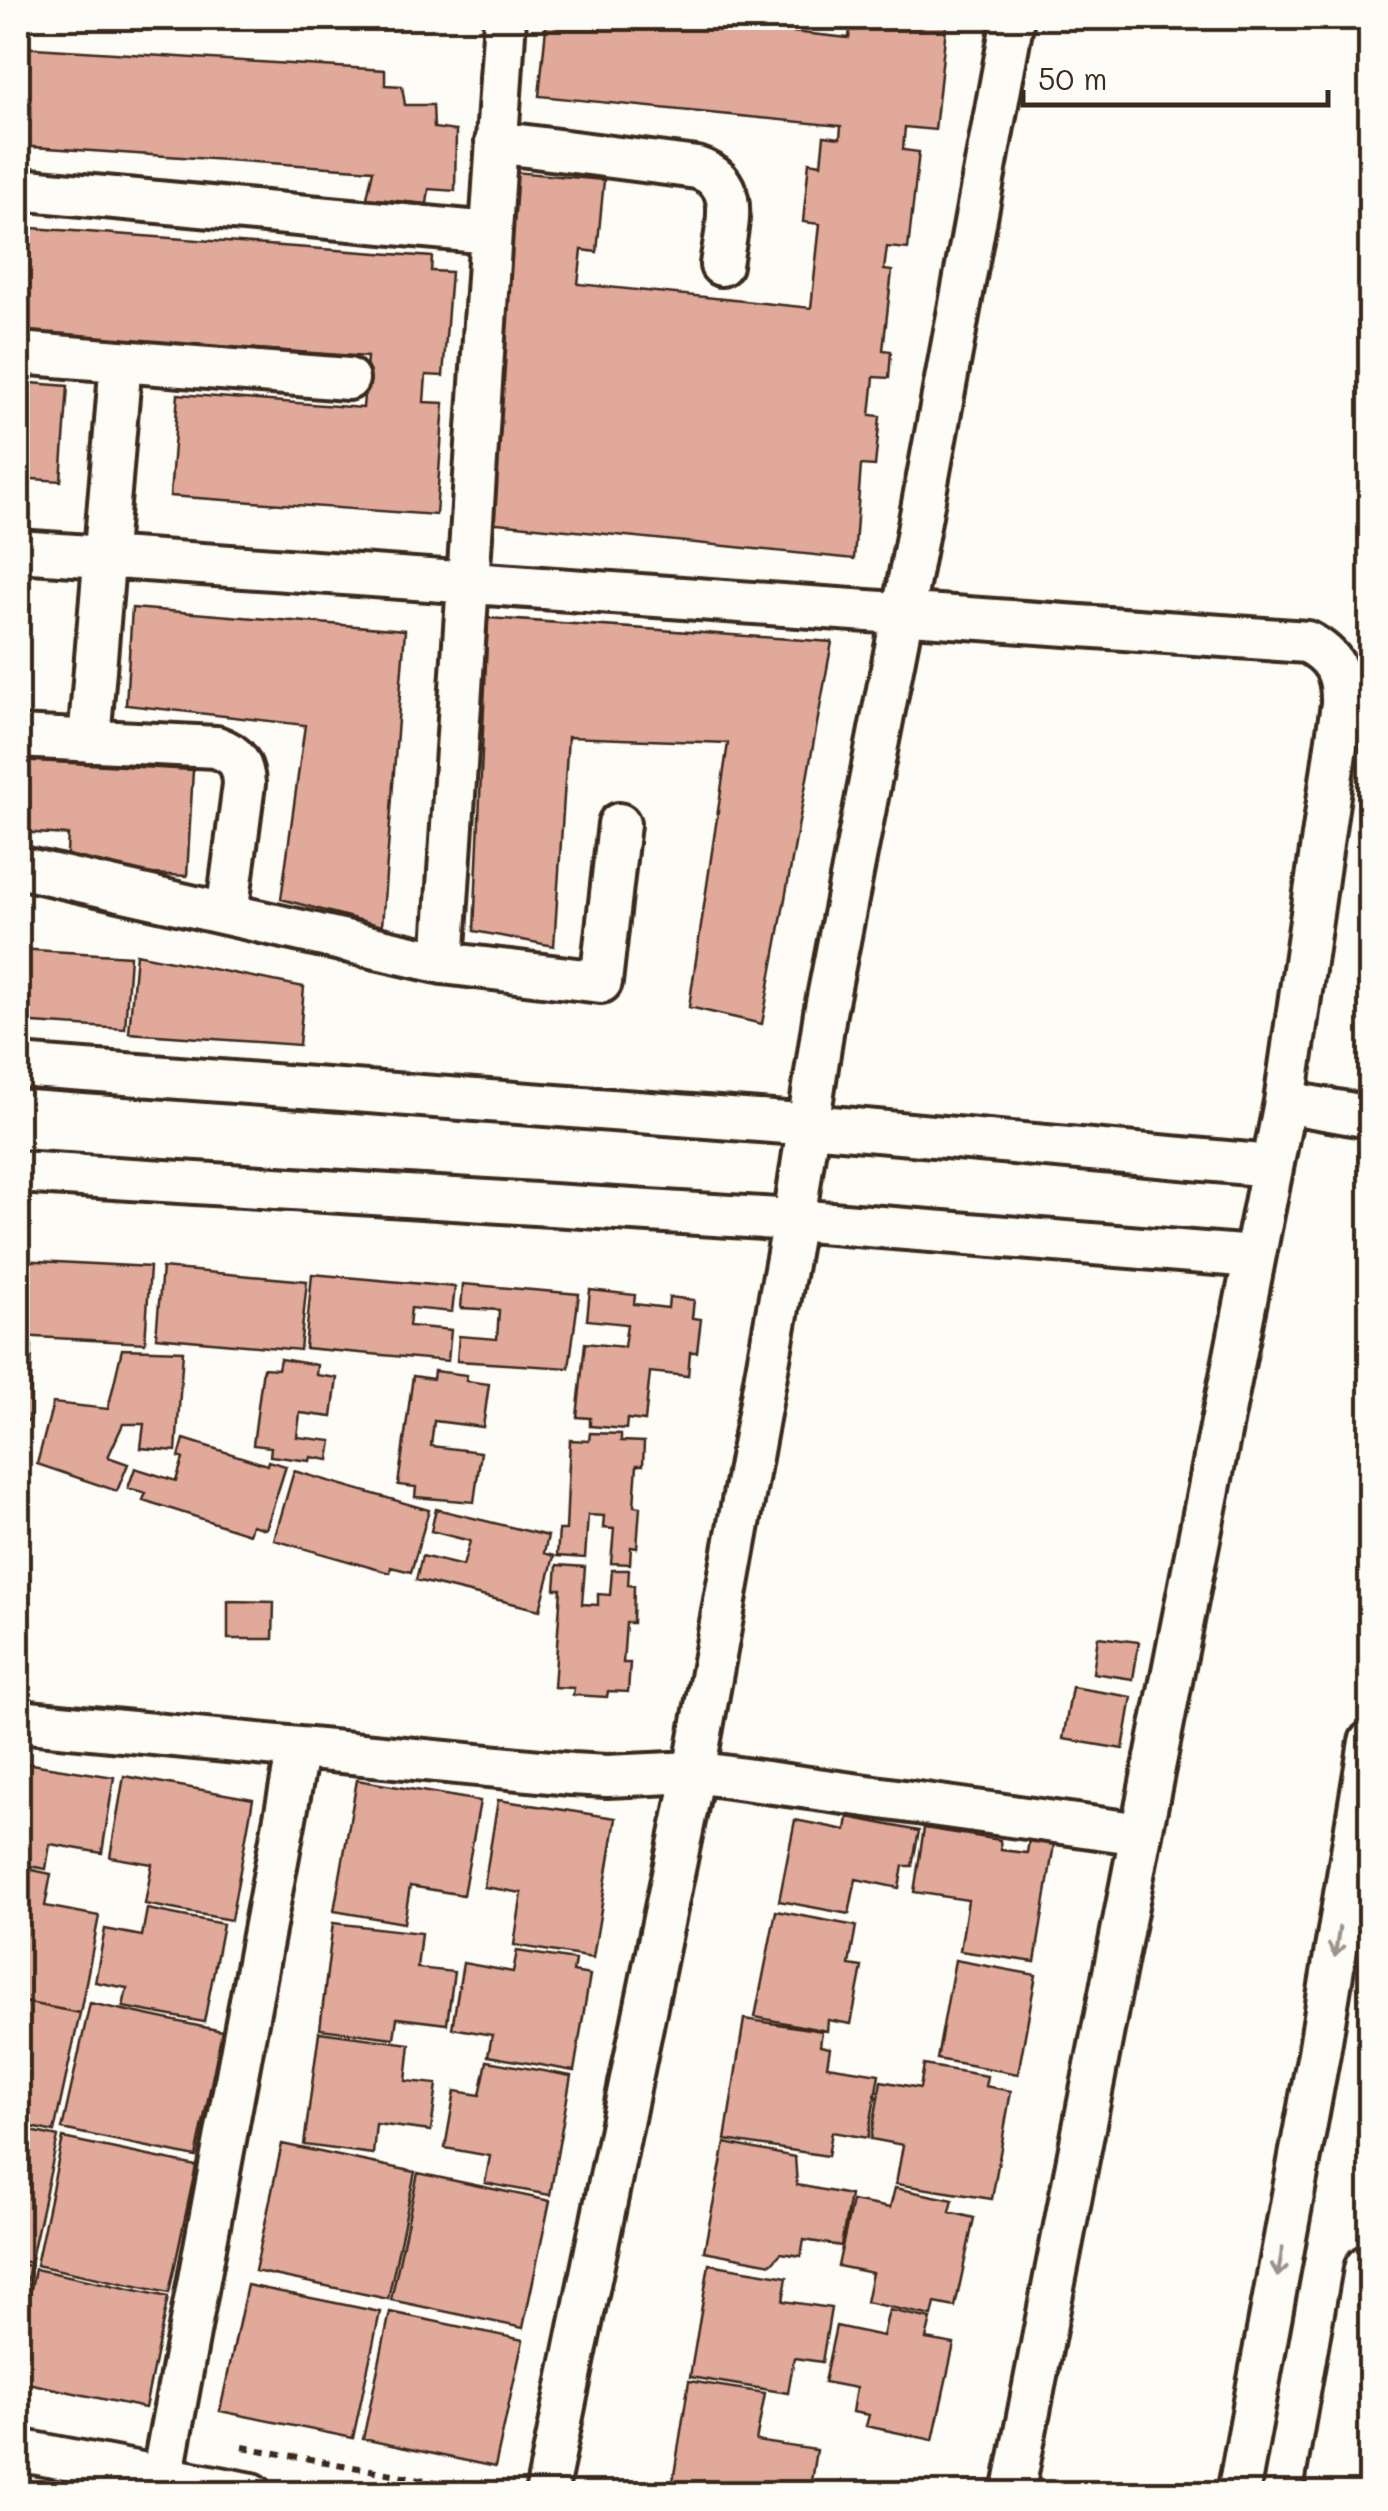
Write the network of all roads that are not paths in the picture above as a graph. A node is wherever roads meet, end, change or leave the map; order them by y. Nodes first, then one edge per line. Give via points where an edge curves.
1 (504, 18) edge
2 (1013, 18) edge
3 (496, 142) junction
4 (18, 188) edge
5 (490, 233) junction
6 (722, 266) dead end
7 (18, 353) edge
8 (121, 361) junction
9 (348, 379) dead end
10 (18, 551) edge
11 (104, 557) junction
12 (468, 582) junction
13 (904, 612) junction
14 (18, 737) edge
15 (89, 741) junction
16 (619, 824) dead end
17 (18, 867) edge
18 (227, 914) junction
19 (443, 963) junction
20 (18, 1066) edge
21 (1285, 1102) junction
22 (1370, 1118) edge
23 (808, 1125) junction
24 (1272, 1166) junction
25 (18, 1172) edge
26 (794, 1220) junction
27 (1254, 1257) junction
28 (18, 1721) edge
29 (1370, 1742) edge
30 (298, 1748) junction
31 (694, 1772) junction
32 (1141, 1834) junction
33 (1370, 2270) edge
34 (18, 2450) edge
35 (161, 2485) edge
36 (252, 2494) edge
37 (546, 2494) edge
38 (1013, 2494) edge
39 (1238, 2494) edge
40 (1331, 2494) edge

1 - 3 street
2 - 13 street
3 - 5 street
3 - 6 street via 710,172 728,202
4 - 5 street
5 - 12 street
7 - 8 street
8 - 9 street
8 - 11 street
10 - 11 street
11 - 12 street
11 - 15 street
12 - 13 street
12 - 19 street
13 - 21 street via 1288,638 1324,651 1336,666 1342,704
13 - 23 street
14 - 15 street
15 - 18 street via 216,748 237,758 244,784
16 - 19 street via 602,982
17 - 18 street
18 - 19 street
20 - 23 street
21 - 22 street
21 - 24 street
23 - 24 street
23 - 26 street
24 - 27 street
25 - 26 street
26 - 27 street
26 - 31 street
27 - 32 street
28 - 30 street
29 -> 39 street
30 - 31 street via 607,1776
30 - 35 street
31 - 32 street
31 - 37 street
32 - 38 street
33 - 40 main road
34 - 35 street
35 - 36 street

